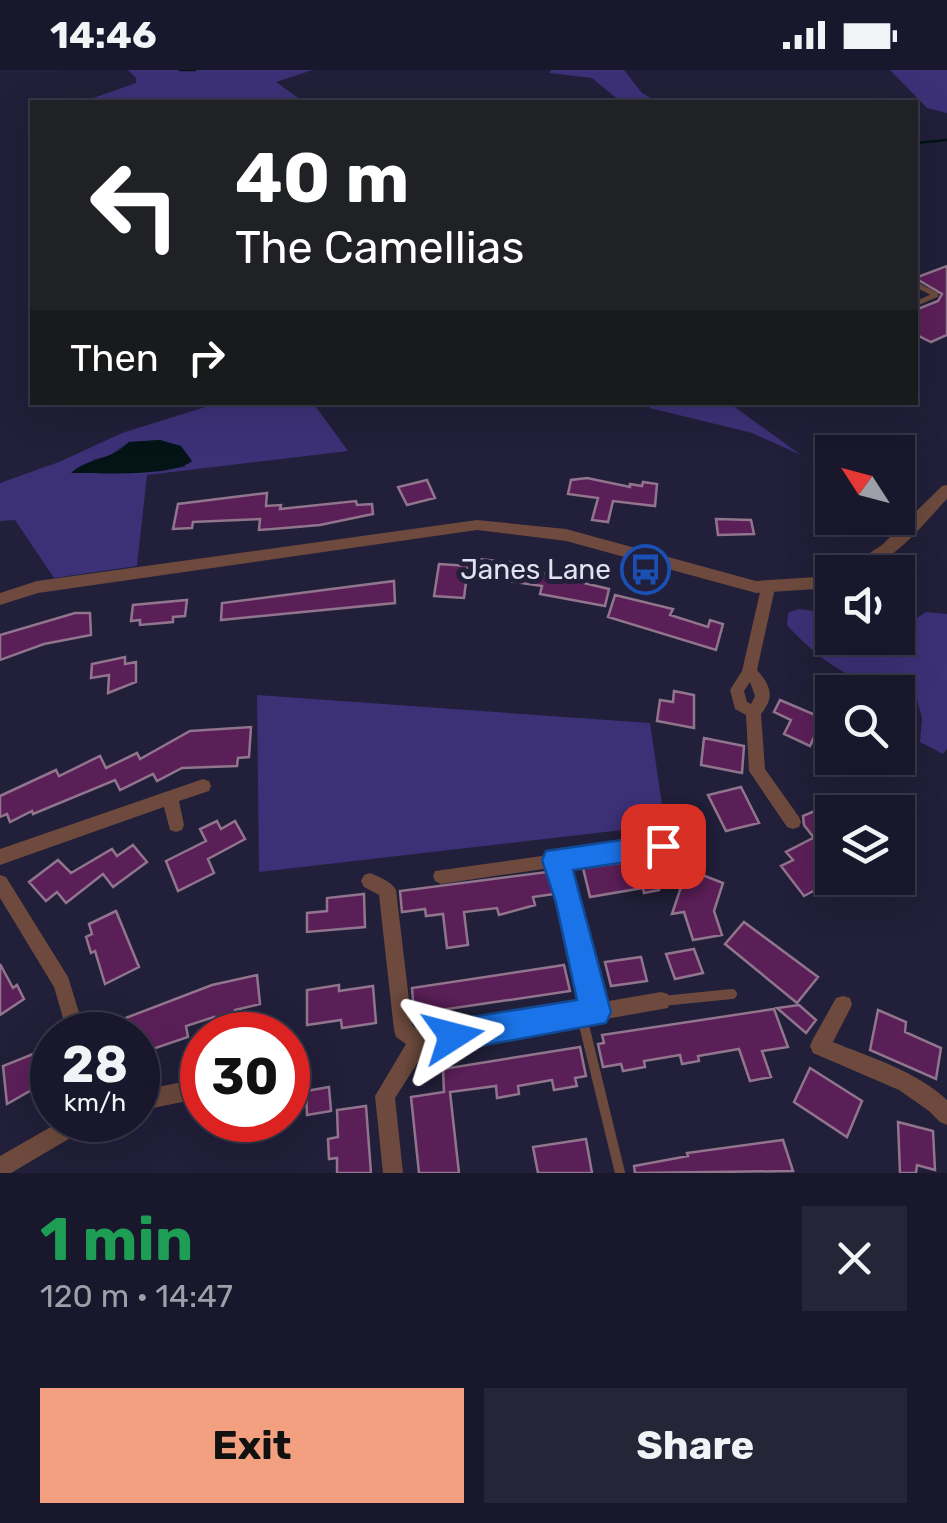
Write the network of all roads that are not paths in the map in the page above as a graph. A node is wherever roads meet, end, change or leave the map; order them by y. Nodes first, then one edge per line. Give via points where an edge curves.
1 (918, 286) edge
2 (936, 295) junction
3 (947, 295) edge
4 (918, 303) edge
5 (947, 490) edge
6 (879, 555) edge
7 (815, 584) edge
8 (768, 588) junction
9 (0, 599) edge
10 (203, 786) dead end
11 (170, 797) junction
12 (793, 822) dead end
13 (176, 825) dead end
14 (663, 846) dead end
15 (0, 857) edge
16 (556, 860) junction
17 (441, 876) dead end
18 (370, 882) dead end
19 (0, 883) edge
20 (732, 994) dead end
21 (661, 1001) joint
22 (844, 1005) dead end
23 (70, 1012) edge
24 (588, 1013) junction
25 (419, 1042) junction
26 (947, 1116) edge
27 (44, 1142) edge
28 (0, 1168) edge
29 (392, 1173) edge
30 (620, 1173) edge

1 - 2 lane
2 - 3 lane
2 - 4 lane
5 - 6 street
7 - 8 street
8 - 9 street via 566,535 476,525 37,587
8 - 12 street via 750,672 737,700 753,712 757,771
10 - 11 street
11 - 13 street
11 - 15 street
14 - 16 street
16 - 17 street
16 - 24 street
18 - 25 street via 387,890 404,1030
19 - 23 street via 62,984
20 - 21 lane
21 - 24 street
22 - 26 street via 820,1046 905,1084
24 - 25 street
24 - 30 lane
25 - 29 street via 385,1096
27 - 28 street

